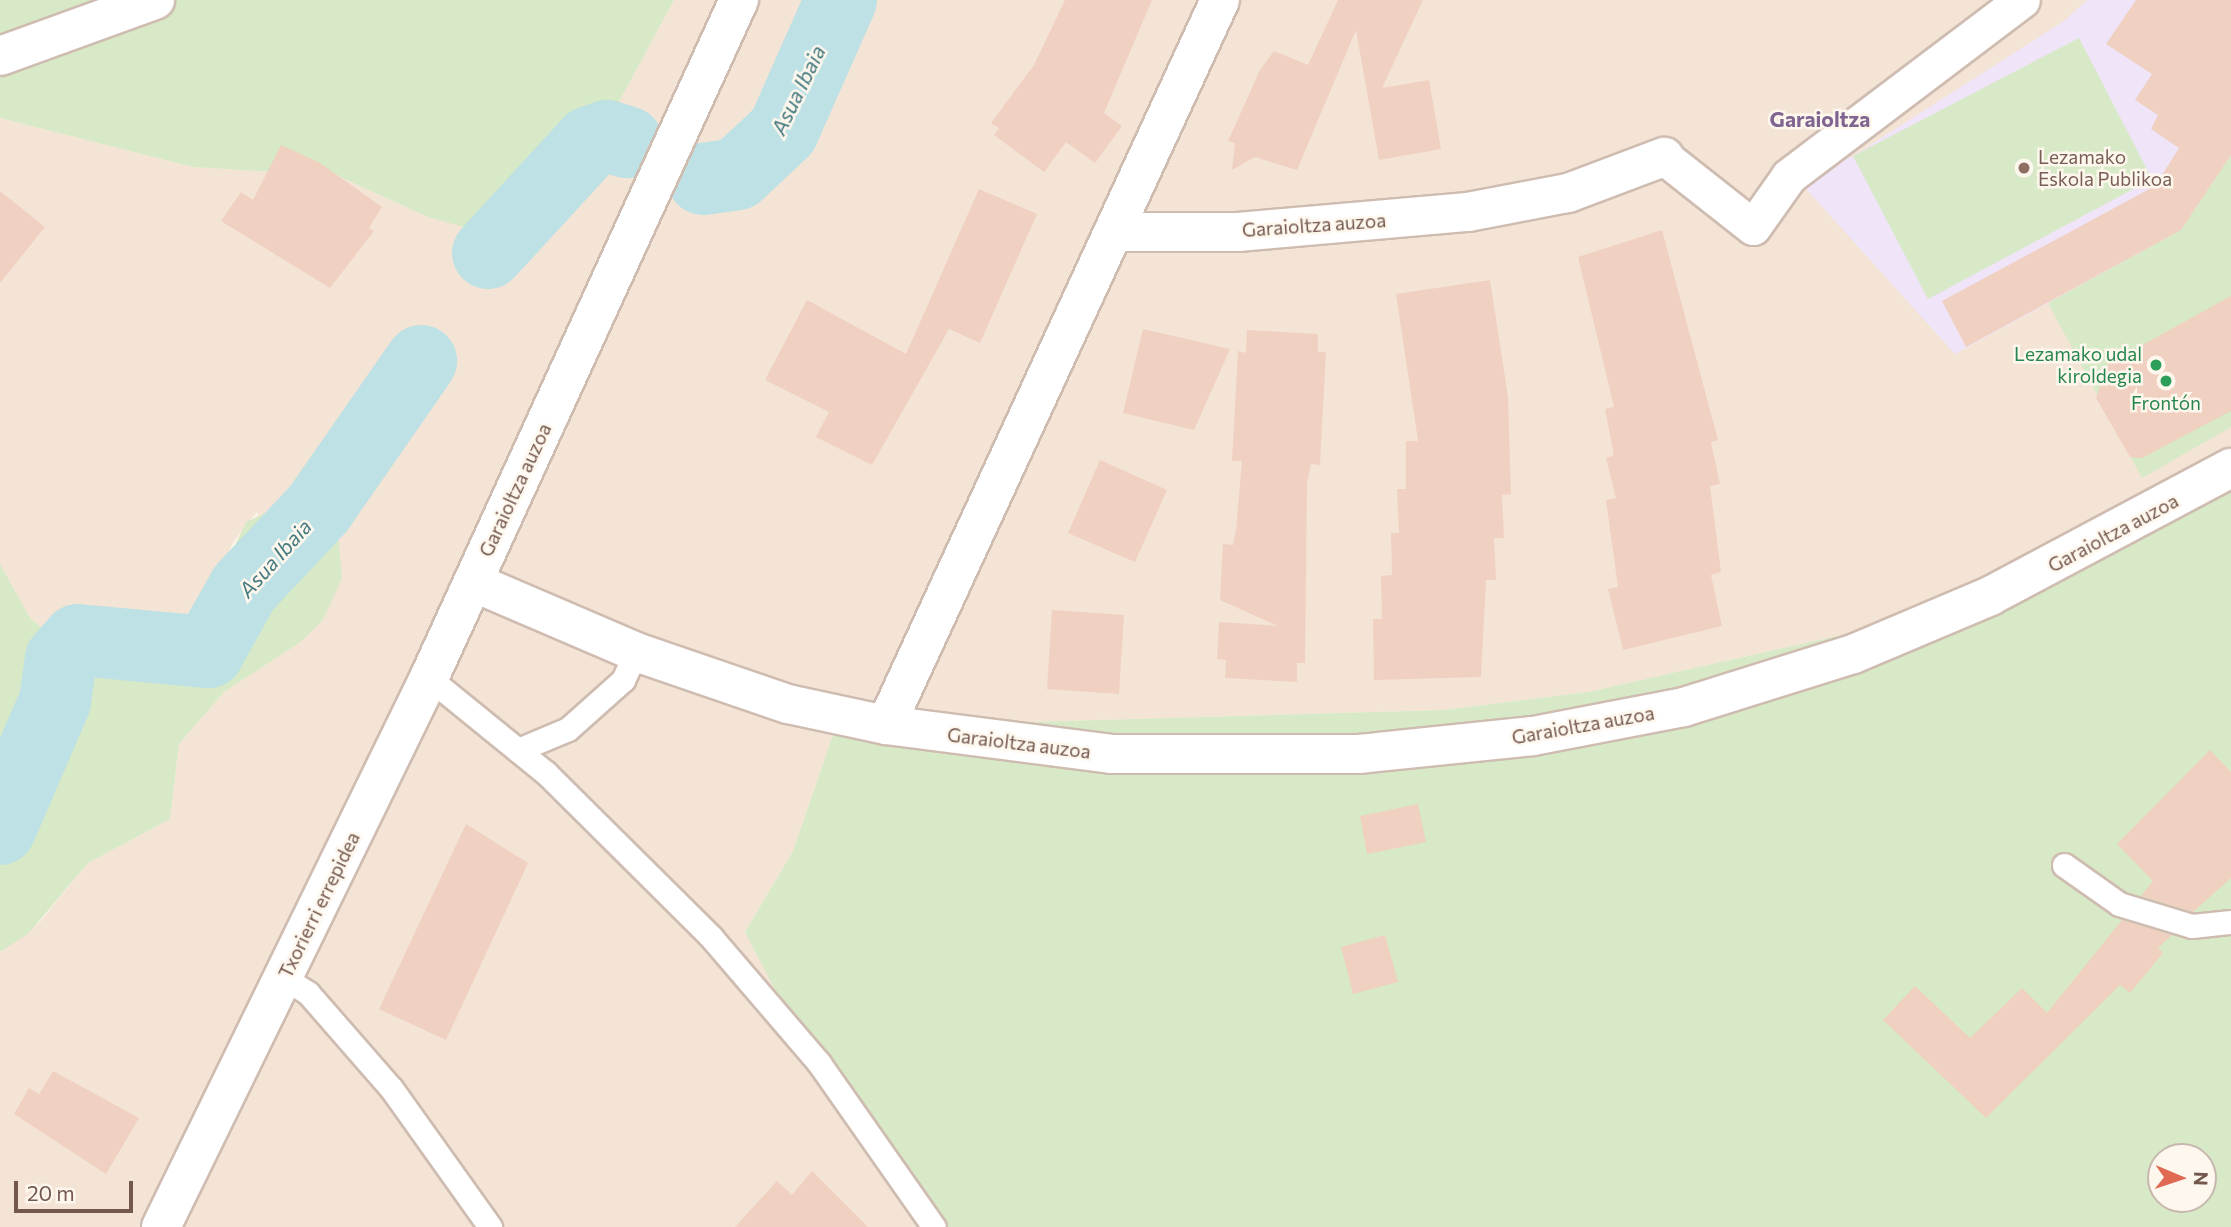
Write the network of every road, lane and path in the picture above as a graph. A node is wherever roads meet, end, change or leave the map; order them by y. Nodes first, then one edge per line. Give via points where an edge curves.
1 (155, 0) edge
2 (739, 0) edge
3 (1220, 0) edge
4 (2022, 0) edge
5 (0, 56) edge
6 (1664, 156) joint
7 (1116, 232) junction
8 (2231, 468) edge
9 (473, 582) junction
10 (636, 652) junction
11 (429, 678) junction
12 (886, 725) junction
13 (518, 750) junction
14 (2064, 865) dead end
15 (2231, 922) edge
16 (285, 978) junction
17 (161, 1227) edge
18 (490, 1227) edge
19 (934, 1227) edge

1 - 5 street
2 - 9 street, Garaioltza auzoa
3 - 7 street
4 - 6 street, Garaioltza auzoa via 1782,187 1753,227
6 - 7 street, Garaioltza auzoa via 1568,193 1468,212 1238,232
7 - 12 street
8 - 12 street, Garaioltza auzoa via 1990,596 1853,654 1659,712 1533,736 1246,758 987,743
9 - 10 street, Garaioltza auzoa
9 - 11 street, Txorierri errepidea
10 - 12 street, Garaioltza auzoa via 788,704
10 - 13 lane via 623,680 568,729
11 - 13 lane
11 - 16 street, Txorierri errepidea
13 - 19 lane via 711,937 819,1063
14 - 15 lane via 2119,904 2192,926
16 - 17 street, Txorierri errepidea
16 - 18 lane via 308,993 391,1088

